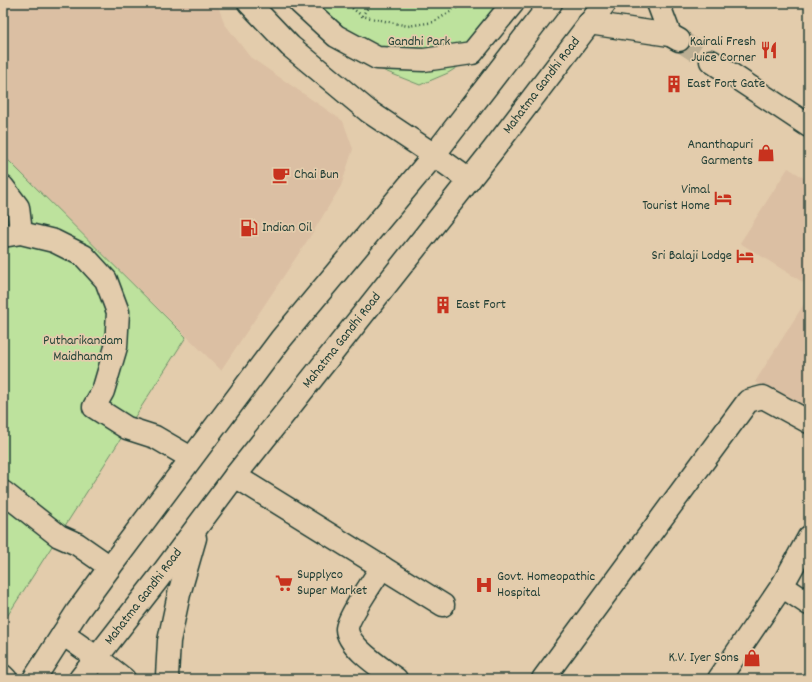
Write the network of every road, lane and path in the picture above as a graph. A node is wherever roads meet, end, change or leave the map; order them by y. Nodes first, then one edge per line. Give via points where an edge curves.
1 (249, 3) edge
2 (300, 3) edge
3 (346, 3) edge
4 (371, 3) edge
5 (464, 3) edge
6 (513, 3) edge
7 (552, 3) edge
8 (605, 3) edge
9 (658, 3) edge
10 (362, 16) junction
11 (589, 23) junction
12 (711, 61) tunnel mouth
13 (809, 126) edge
14 (434, 155) junction
15 (469, 180) junction
16 (3, 187) edge
17 (12, 234) edge
18 (809, 422) edge
19 (191, 458) junction
20 (235, 476) junction
21 (3, 492) edge
22 (198, 526) junction
23 (809, 537) edge
24 (382, 566) junction
25 (110, 567) junction
26 (782, 586) junction
27 (809, 604) edge
28 (443, 605) dead end
29 (63, 634) junction
30 (97, 658) junction
31 (3, 676) edge
32 (6, 679) edge
33 (34, 679) edge
34 (80, 679) edge
35 (124, 679) edge
36 (168, 679) edge
37 (396, 679) edge
38 (543, 679) edge
39 (719, 679) edge

1 - 14 main road via 290,46 368,111
2 - 6 main road via 336,36 377,58 424,60 472,53
3 - 10 path
4 - 10 path
5 - 10 path via 434,22 408,26
7 - 14 main road
8 - 11 main road, Mahatma Gandhi Road
9 - 11 main road via 674,38
11 - 15 main road, Mahatma Gandhi Road
12 - 13 main road
14 - 15 main road
14 - 19 main road via 281,339
15 - 20 main road, Mahatma Gandhi Road
16 - 17 main road via 18,207
17 - 19 main road via 54,241 84,256 106,280 118,312 116,347 103,391 94,407 127,428 156,437
18 - 38 main road via 763,397 748,401
19 - 25 main road
20 - 22 main road, Mahatma Gandhi Road
20 - 24 main road
21 - 25 main road via 59,536 77,544
22 - 30 main road, Mahatma Gandhi Road
22 - 36 main road via 169,641
23 - 26 main road
24 - 28 main road
24 - 37 main road via 347,627 349,637 365,654
25 - 29 main road
26 - 27 main road
26 - 39 main road
29 - 30 main road
29 - 33 main road
30 - 34 main road, Mahatma Gandhi Road
30 - 35 main road
31 - 32 main road

